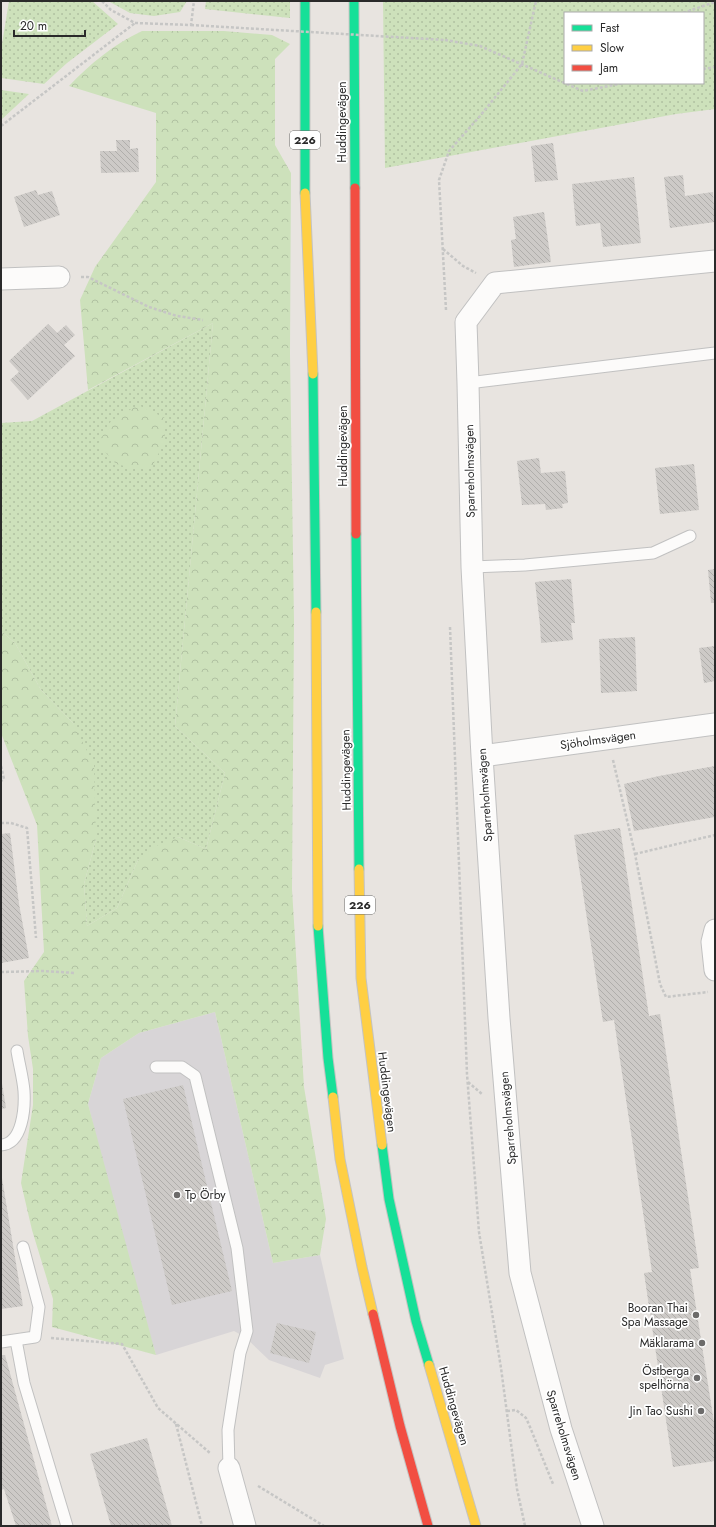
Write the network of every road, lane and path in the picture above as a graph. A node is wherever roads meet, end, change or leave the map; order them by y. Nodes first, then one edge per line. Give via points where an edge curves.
1 (102, 1) edge
2 (194, 1) edge
3 (304, 1) edge
4 (354, 1) edge
5 (536, 1) edge
6 (715, 2) edge
7 (686, 12) edge
8 (135, 23) junction
9 (191, 25) junction
10 (522, 64) junction
11 (715, 67) edge
12 (704, 69) edge
13 (564, 83) edge
14 (567, 84) edge
15 (619, 84) edge
16 (1, 126) edge
17 (442, 229) dead end
18 (443, 248) dead end
19 (715, 261) edge
20 (59, 277) joint
21 (1, 279) edge
22 (495, 283) junction
23 (203, 320) dead end
24 (715, 353) edge
25 (468, 382) junction
26 (690, 536) dead end
27 (472, 567) junction
28 (715, 724) edge
29 (608, 739) junction
30 (482, 756) junction
31 (1, 766) edge
32 (1, 781) edge
33 (1, 823) edge
34 (715, 835) edge
35 (635, 854) junction
36 (715, 930) edge
37 (36, 938) dead end
38 (715, 970) edge
39 (1, 972) edge
40 (76, 973) dead end
41 (715, 991) edge
42 (17, 1051) dead end
43 (156, 1067) dead end
44 (1, 1145) edge
45 (479, 1232) dead end
46 (23, 1247) dead end
47 (35, 1337) junction
48 (16, 1340) junction
49 (1, 1342) edge
50 (506, 1411) junction
51 (176, 1424) junction
52 (229, 1468) junction
53 (556, 1490) dead end
54 (67, 1526) edge
55 (202, 1526) edge
56 (245, 1526) edge
57 (324, 1526) edge
58 (428, 1526) edge
59 (476, 1526) edge
60 (525, 1526) edge
61 (593, 1526) edge

1 - 8 path via 111,10
2 - 9 path
3 - 58 main road, 226 via 306,184 314,403 318,924 327,1042 340,1159 360,1259 400,1426
4 - 59 main road, Huddingevägen / 226 via 360,978 389,1198 416,1321
5 - 10 path
6 - 7 path
8 - 9 path
8 - 16 path
9 - 10 path, bridge via 445,40 480,46
10 - 13 path
10 - 17 path via 449,151 439,180
11 - 12 path
14 - 15 path via 583,91
18 - 22 path via 462,266
19 - 22 street
20 - 21 street
20 - 23 path via 88,277 149,307 177,316
22 - 25 street, Sparreholmsvägen via 466,322
24 - 25 lane
25 - 27 street, Sparreholmsvägen
26 - 27 lane via 653,553 525,565
27 - 30 street, Sparreholmsvägen
28 - 29 street, Sjöholmsvägen
29 - 30 street, Sjöholmsvägen
29 - 35 path
30 - 61 street, Sparreholmsvägen via 499,1018 520,1273 561,1429
31 - 32 path via 4,780
33 - 37 path via 27,828
34 - 35 path
35 - 41 path via 660,984 666,997
36 - 38 street via 712,942
39 - 40 path
42 - 44 lane via 24,1091 22,1120 16,1138
43 - 52 lane via 182,1068 195,1076 237,1248 247,1331 240,1353 228,1430
45 - 50 path
46 - 47 lane via 39,1308
47 - 48 lane
47 - 51 path via 122,1344 158,1408
48 - 49 lane
48 - 54 lane via 24,1383
50 - 53 path via 516,1410 526,1418
50 - 60 path
51 - 52 path
51 - 55 path
52 - 56 street
52 - 57 path

